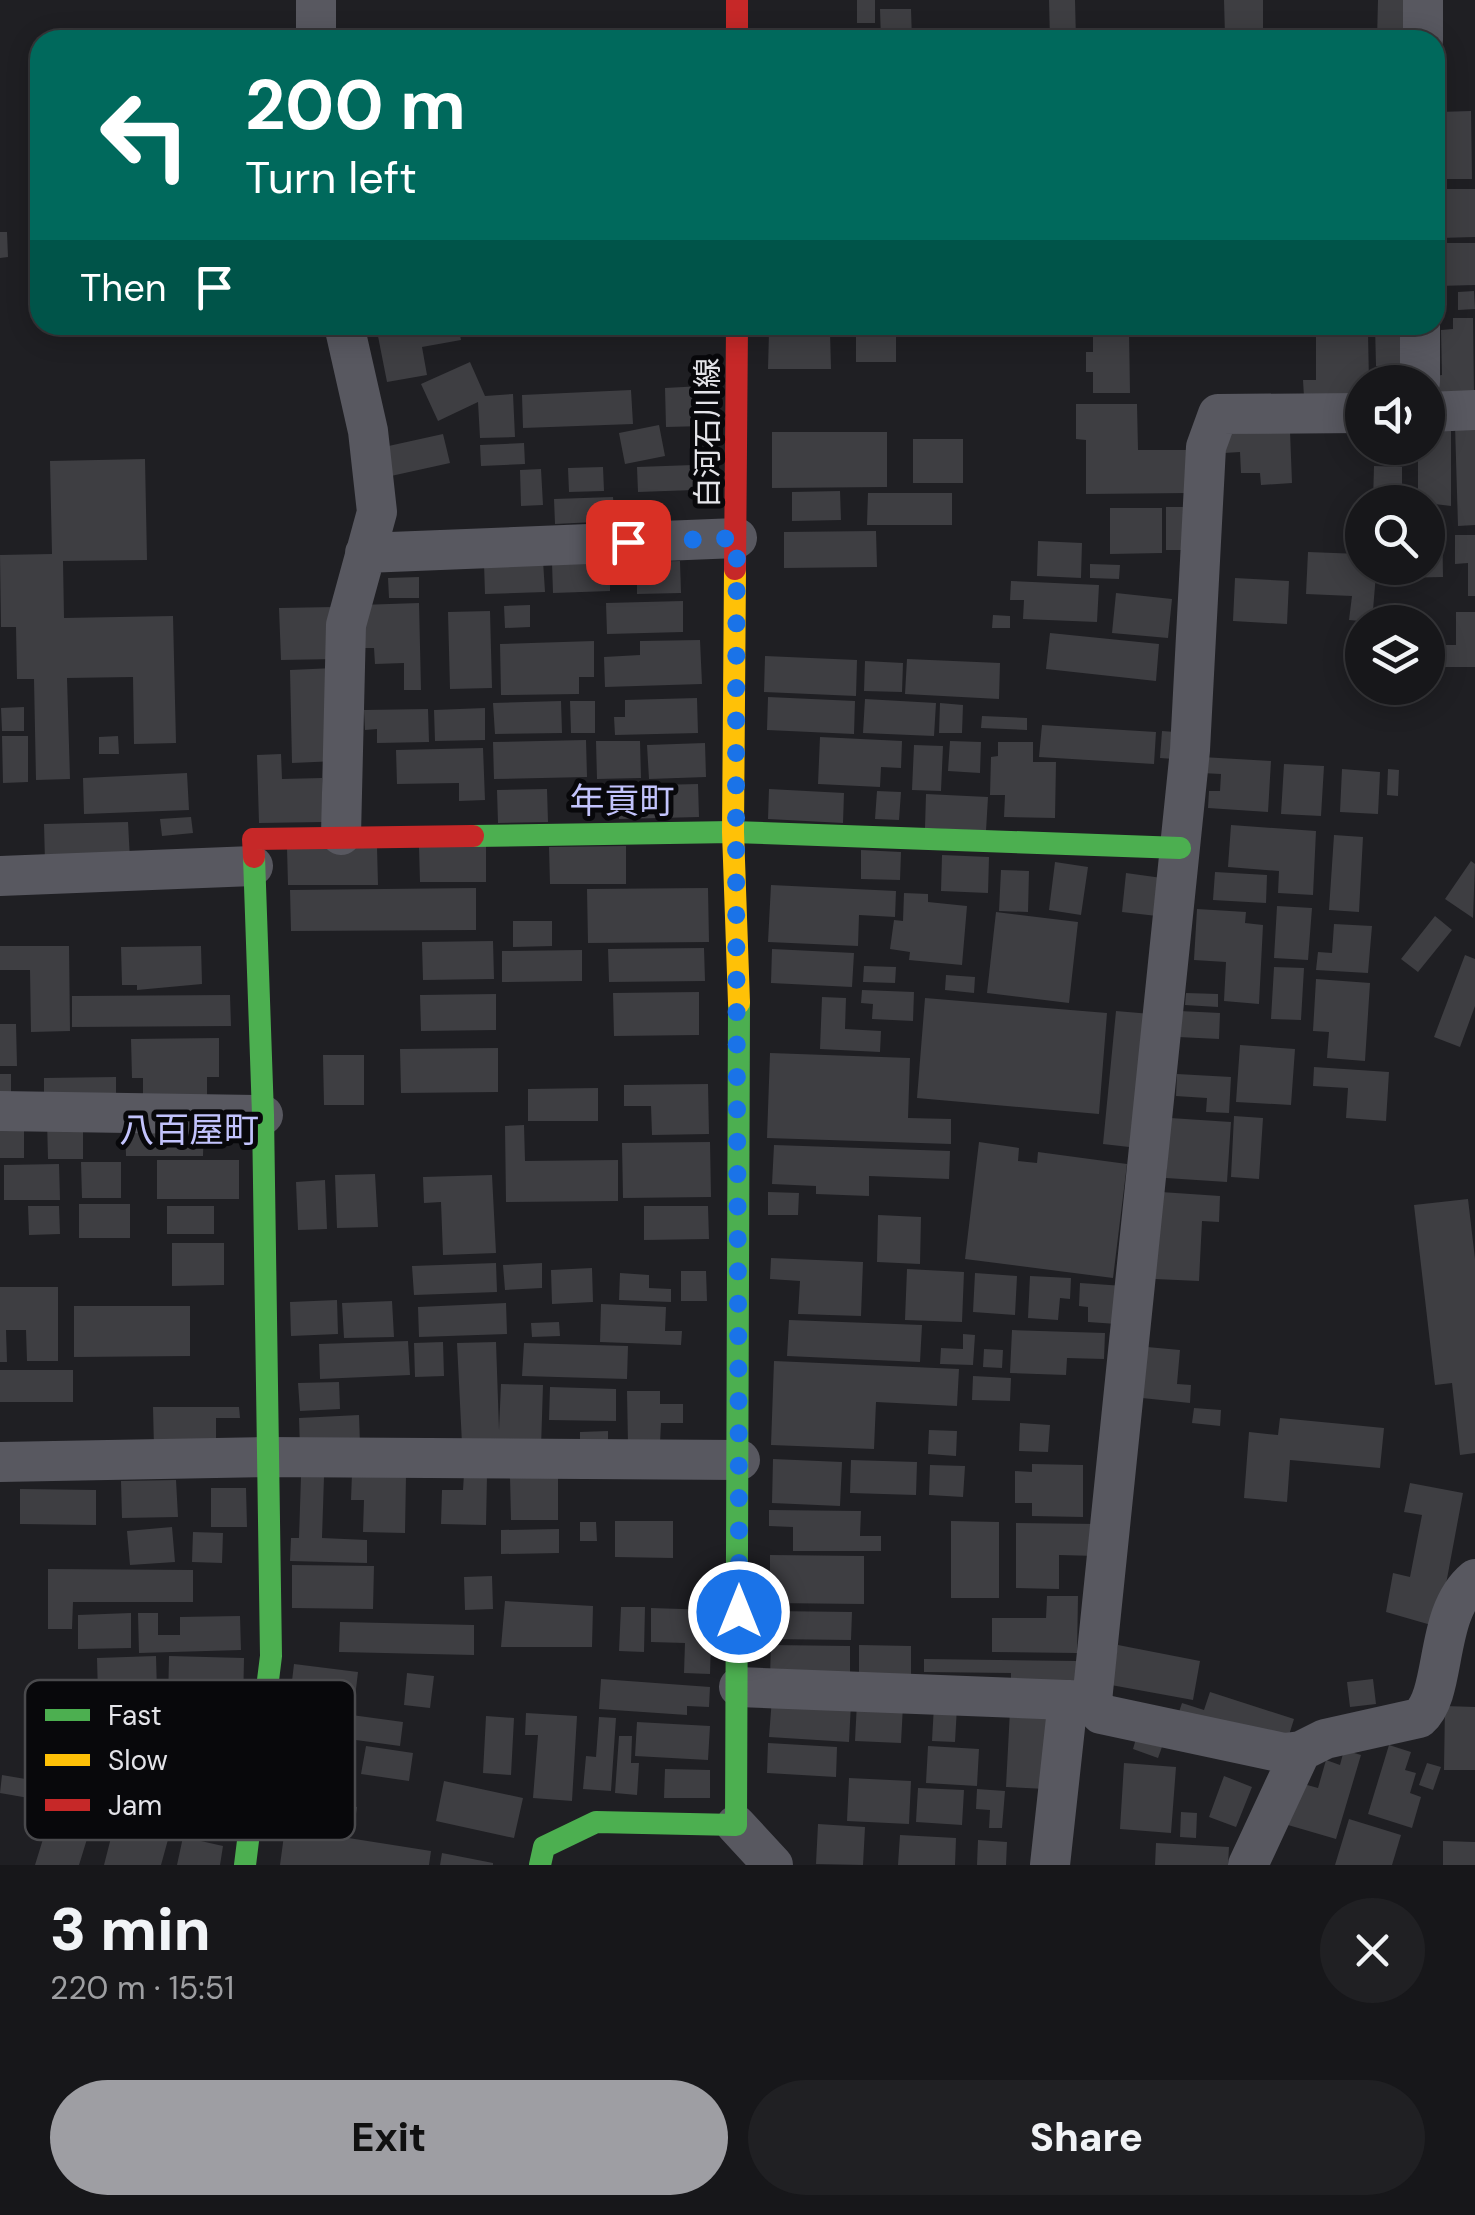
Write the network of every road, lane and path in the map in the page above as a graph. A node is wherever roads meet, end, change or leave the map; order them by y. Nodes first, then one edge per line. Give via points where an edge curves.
1 (316, 0) edge
2 (737, 0) edge
3 (1423, 0) edge
4 (316, 30) edge
5 (737, 30) edge
6 (1422, 30) edge
7 (346, 335) edge
8 (737, 335) edge
9 (1420, 335) edge
10 (1420, 365) edge
11 (1475, 410) edge
12 (1445, 411) edge
13 (1345, 413) edge
14 (737, 538) junction
15 (365, 553) junction
16 (733, 832) junction
17 (341, 835) junction
18 (1180, 848) junction
19 (254, 866) junction
20 (0, 876) edge
21 (0, 1111) edge
22 (263, 1115) junction
23 (266, 1457) junction
24 (740, 1460) junction
25 (0, 1462) edge
26 (1475, 1579) edge
27 (268, 1680) edge
28 (739, 1687) junction
29 (1080, 1700) junction
30 (1302, 1751) junction
31 (736, 1825) junction
32 (248, 1840) edge
33 (245, 1865) edge
34 (540, 1865) edge
35 (773, 1865) edge
36 (1050, 1865) edge
37 (1248, 1865) edge

1 - 4 street
2 - 5 street
3 - 6 street
7 - 15 street via 377,512
8 - 14 street, 白河石川線
9 - 10 street
11 - 12 street
13 - 18 street via 1218,414 1212,422
14 - 15 street
14 - 16 street, 白河石川線
15 - 17 street via 346,625
16 - 17 street
16 - 18 street
16 - 24 street, 白河石川線
17 - 19 street via 253,839
18 - 29 street
19 - 20 street
19 - 22 street
21 - 22 street
22 - 23 street
23 - 24 street
23 - 25 street
23 - 27 street
24 - 28 street, 白河石川線
26 - 30 street via 1459,1594 1429,1710 1419,1718 1324,1738
28 - 29 street
28 - 31 street, 白河石川線
29 - 30 street via 1101,1714 1284,1753
29 - 36 street
30 - 37 street
31 - 34 street via 596,1822 544,1847
31 - 35 street
32 - 33 street

